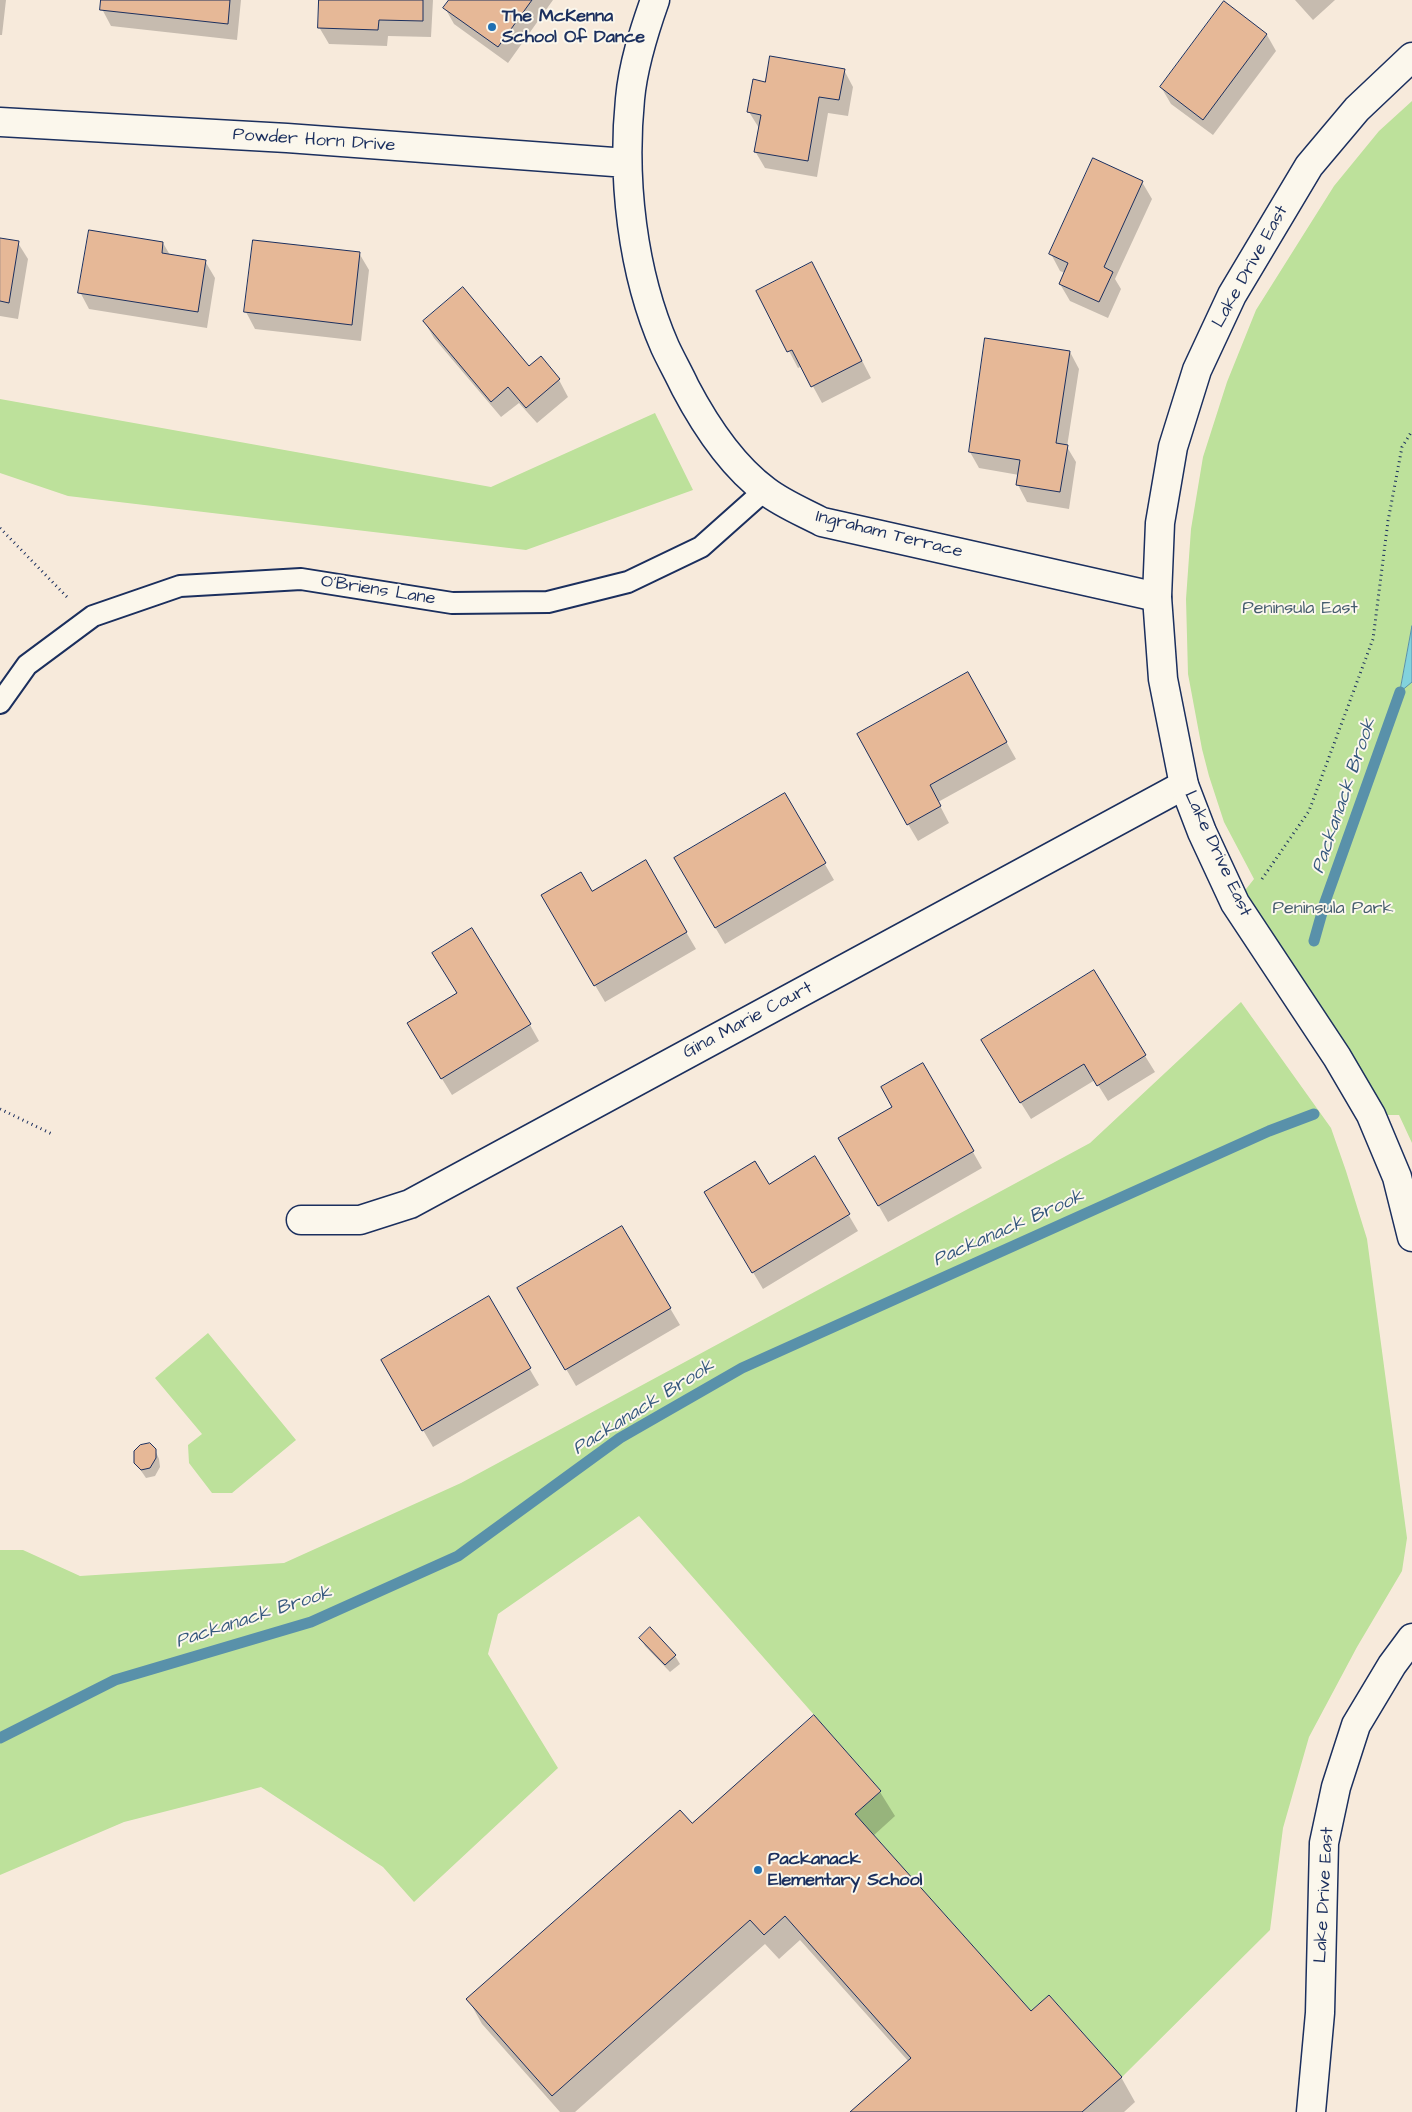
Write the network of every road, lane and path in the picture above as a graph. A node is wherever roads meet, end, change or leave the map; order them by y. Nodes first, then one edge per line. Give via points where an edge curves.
1 (655, 0) edge
2 (1412, 57) edge
3 (0, 122) edge
4 (627, 163) junction
5 (1412, 431) edge
6 (765, 490) junction
7 (0, 528) edge
8 (1157, 597) junction
9 (88, 619) junction
10 (0, 703) edge
11 (1184, 785) junction
12 (1240, 910) junction
13 (0, 1109) edge
14 (54, 1135) dead end
15 (301, 1220) dead end
16 (1412, 1237) edge
17 (1412, 1638) edge
18 (1311, 2112) edge

1 - 4 street, Ingraham Terrace via 644,31 630,98
2 - 8 street, Lake Drive East via 1357,109 1309,166 1232,295 1197,370 1174,447 1160,523
3 - 4 street, Powder Horn Drive via 287,138
4 - 6 street, Ingraham Terrace via 630,211 642,280 664,346 696,407 726,450
5 - 12 path via 1400,456 1373,639 1309,812
6 - 8 street, Ingraham Terrace via 822,522
6 - 9 lane, O'Briens Lane via 701,547 628,582 548,602 452,603 301,579 180,586
7 - 9 path
8 - 11 street, Lake Drive East via 1163,679
9 - 10 lane, O'Briens Lane via 27,665
11 - 12 street, Lake Drive East via 1202,832
11 - 15 street, Gina Marie Court via 410,1204 360,1220
12 - 16 street, Lake Drive East via 1371,1114 1397,1177
13 - 14 path
17 - 18 street, Lake Drive East via 1356,1725 1336,1787 1324,1843 1320,2013

